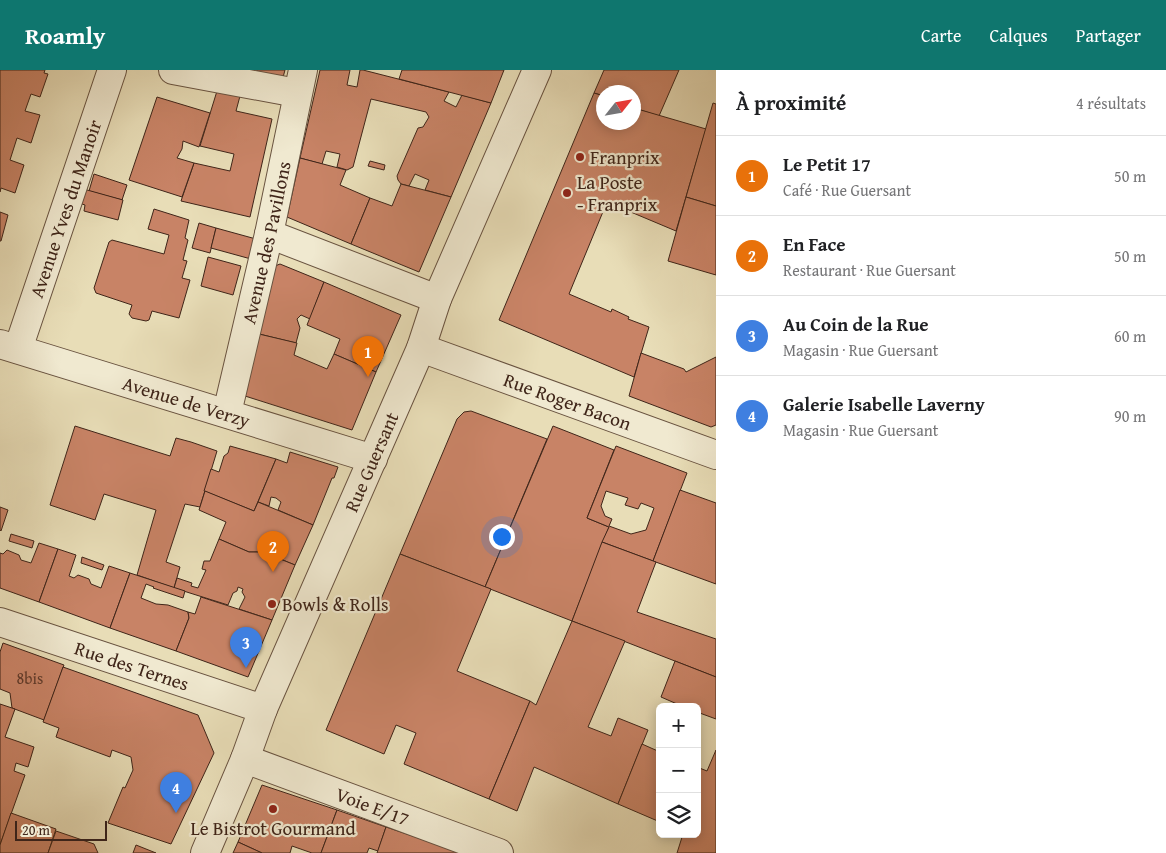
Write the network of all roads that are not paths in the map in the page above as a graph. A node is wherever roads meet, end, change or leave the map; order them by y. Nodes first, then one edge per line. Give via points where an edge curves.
1 (112, 70) edge
2 (173, 70) edge
3 (536, 70) edge
4 (300, 81) edge
5 (269, 234) junction
6 (437, 299) junction
7 (9, 347) edge
8 (421, 348) junction
9 (226, 413) junction
10 (716, 455) edge
11 (373, 458) junction
12 (0, 622) edge
13 (263, 709) junction
14 (245, 759) junction
15 (205, 853) edge
16 (499, 853) edge

1 - 7 street, Avenue Yves du Manoir
2 - 4 street
3 - 6 street, Rue Guersant
4 - 5 street, Avenue des Pavillons
5 - 6 street
5 - 9 street, Avenue des Pavillons
6 - 8 street, Rue Guersant
7 - 9 street, Avenue de Verzy
8 - 10 street, Rue Roger Bacon
8 - 11 street, Rue Guersant
9 - 11 street, Avenue de Verzy
11 - 13 street, Rue Guersant
12 - 13 street, Rue des Ternes
13 - 14 street, Rue Guersant
14 - 15 street, Rue Guersant
14 - 16 street, Voie E/17

